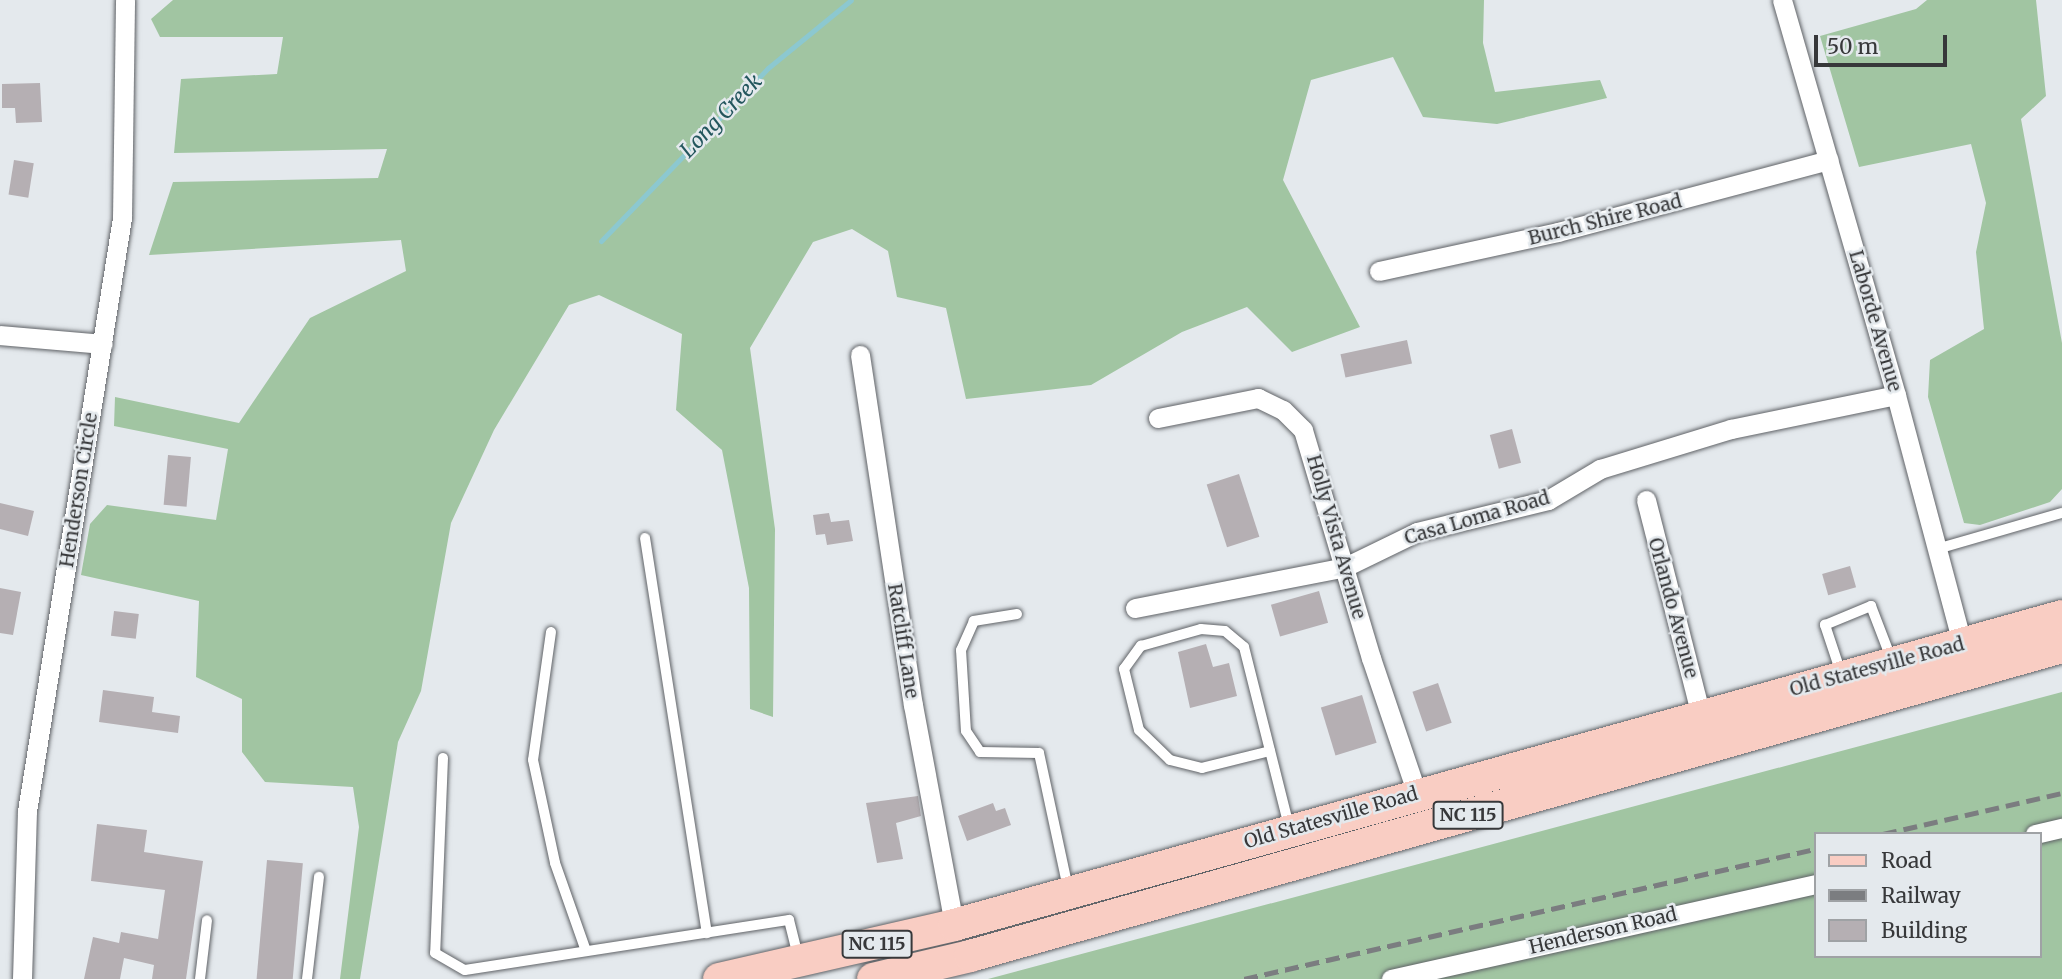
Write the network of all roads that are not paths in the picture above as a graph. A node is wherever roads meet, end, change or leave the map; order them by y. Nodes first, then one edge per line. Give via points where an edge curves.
1 (125, 0) edge
2 (1782, 0) edge
3 (1829, 160) junction
4 (1379, 271) dead end
5 (0, 335) edge
6 (103, 344) junction
7 (860, 355) dead end
8 (1896, 395) junction
9 (1158, 418) dead end
10 (1646, 500) dead end
11 (2062, 513) edge
12 (645, 538) dead end
13 (1937, 549) junction
14 (1345, 567) junction
15 (1135, 608) dead end
16 (1017, 614) dead end
17 (2062, 616) edge
18 (551, 632) dead end
19 (1962, 643) junction
20 (2062, 648) edge
21 (1893, 662) junction
22 (1842, 676) junction
23 (1700, 715) junction
24 (1270, 751) junction
25 (443, 758) dead end
26 (1417, 794) junction
27 (2062, 828) edge
28 (1290, 830) junction
29 (2041, 833) edge
30 (319, 877) dead end
31 (1814, 884) edge
32 (1069, 892) junction
33 (207, 920) dead end
34 (954, 925) junction
35 (707, 933) junction
36 (586, 951) junction
37 (801, 971) edge
38 (22, 979) edge
39 (200, 979) edge
40 (307, 979) edge
41 (719, 979) edge
42 (873, 979) edge
43 (1391, 979) edge

1 - 6 street, Henderson Circle via 122,218
2 - 3 street, Laborde Avenue
3 - 4 street, Burch Shire Road via 1558,232
3 - 8 street, Laborde Avenue
5 - 6 street
6 - 38 street, Henderson Circle via 27,811
7 - 34 street, Ratcliff Lane via 913,705
8 - 13 street, Laborde Avenue
8 - 14 street, Casa Loma Road via 1731,429 1600,469 1548,500 1417,532
9 - 14 street, Holly Vista Avenue via 1258,398 1283,410 1303,430
10 - 23 street, Orlando Avenue
11 - 13 lane
12 - 35 lane
13 - 19 street, Laborde Avenue
14 - 15 street, Casa Loma Road
14 - 26 street, Holly Vista Avenue
16 - 32 lane via 974,621 965,640 961,650 966,731 980,751 1039,753
17 - 19 main road, Old Statesville Road / NC 115
18 - 36 lane via 533,760 555,863
19 - 21 main road, Old Statesville Road / NC 115
20 - 42 main road, Old Statesville Road / NC 115 via 970,956
21 - 22 main road, Old Statesville Road / NC 115
21 - 22 lane via 1871,606 1825,625
22 - 23 main road, Old Statesville Road / NC 115
23 - 26 main road, Old Statesville Road / NC 115
24 - 24 lane via 1254,673 1244,648 1224,631 1201,629 1151,642 1141,646 1124,669 1139,730 1170,760 1202,768
24 - 28 lane
25 - 36 lane via 435,953 465,970
26 - 28 main road, Old Statesville Road / NC 115
27 - 29 street
28 - 32 main road, Old Statesville Road / NC 115
30 - 40 lane
31 - 43 street, Henderson Road
32 - 34 main road, Old Statesville Road / NC 115
33 - 39 lane
34 - 37 main road, Old Statesville Road / NC 115
35 - 36 lane
35 - 37 lane via 789,920
37 - 41 main road, Old Statesville Road / NC 115

